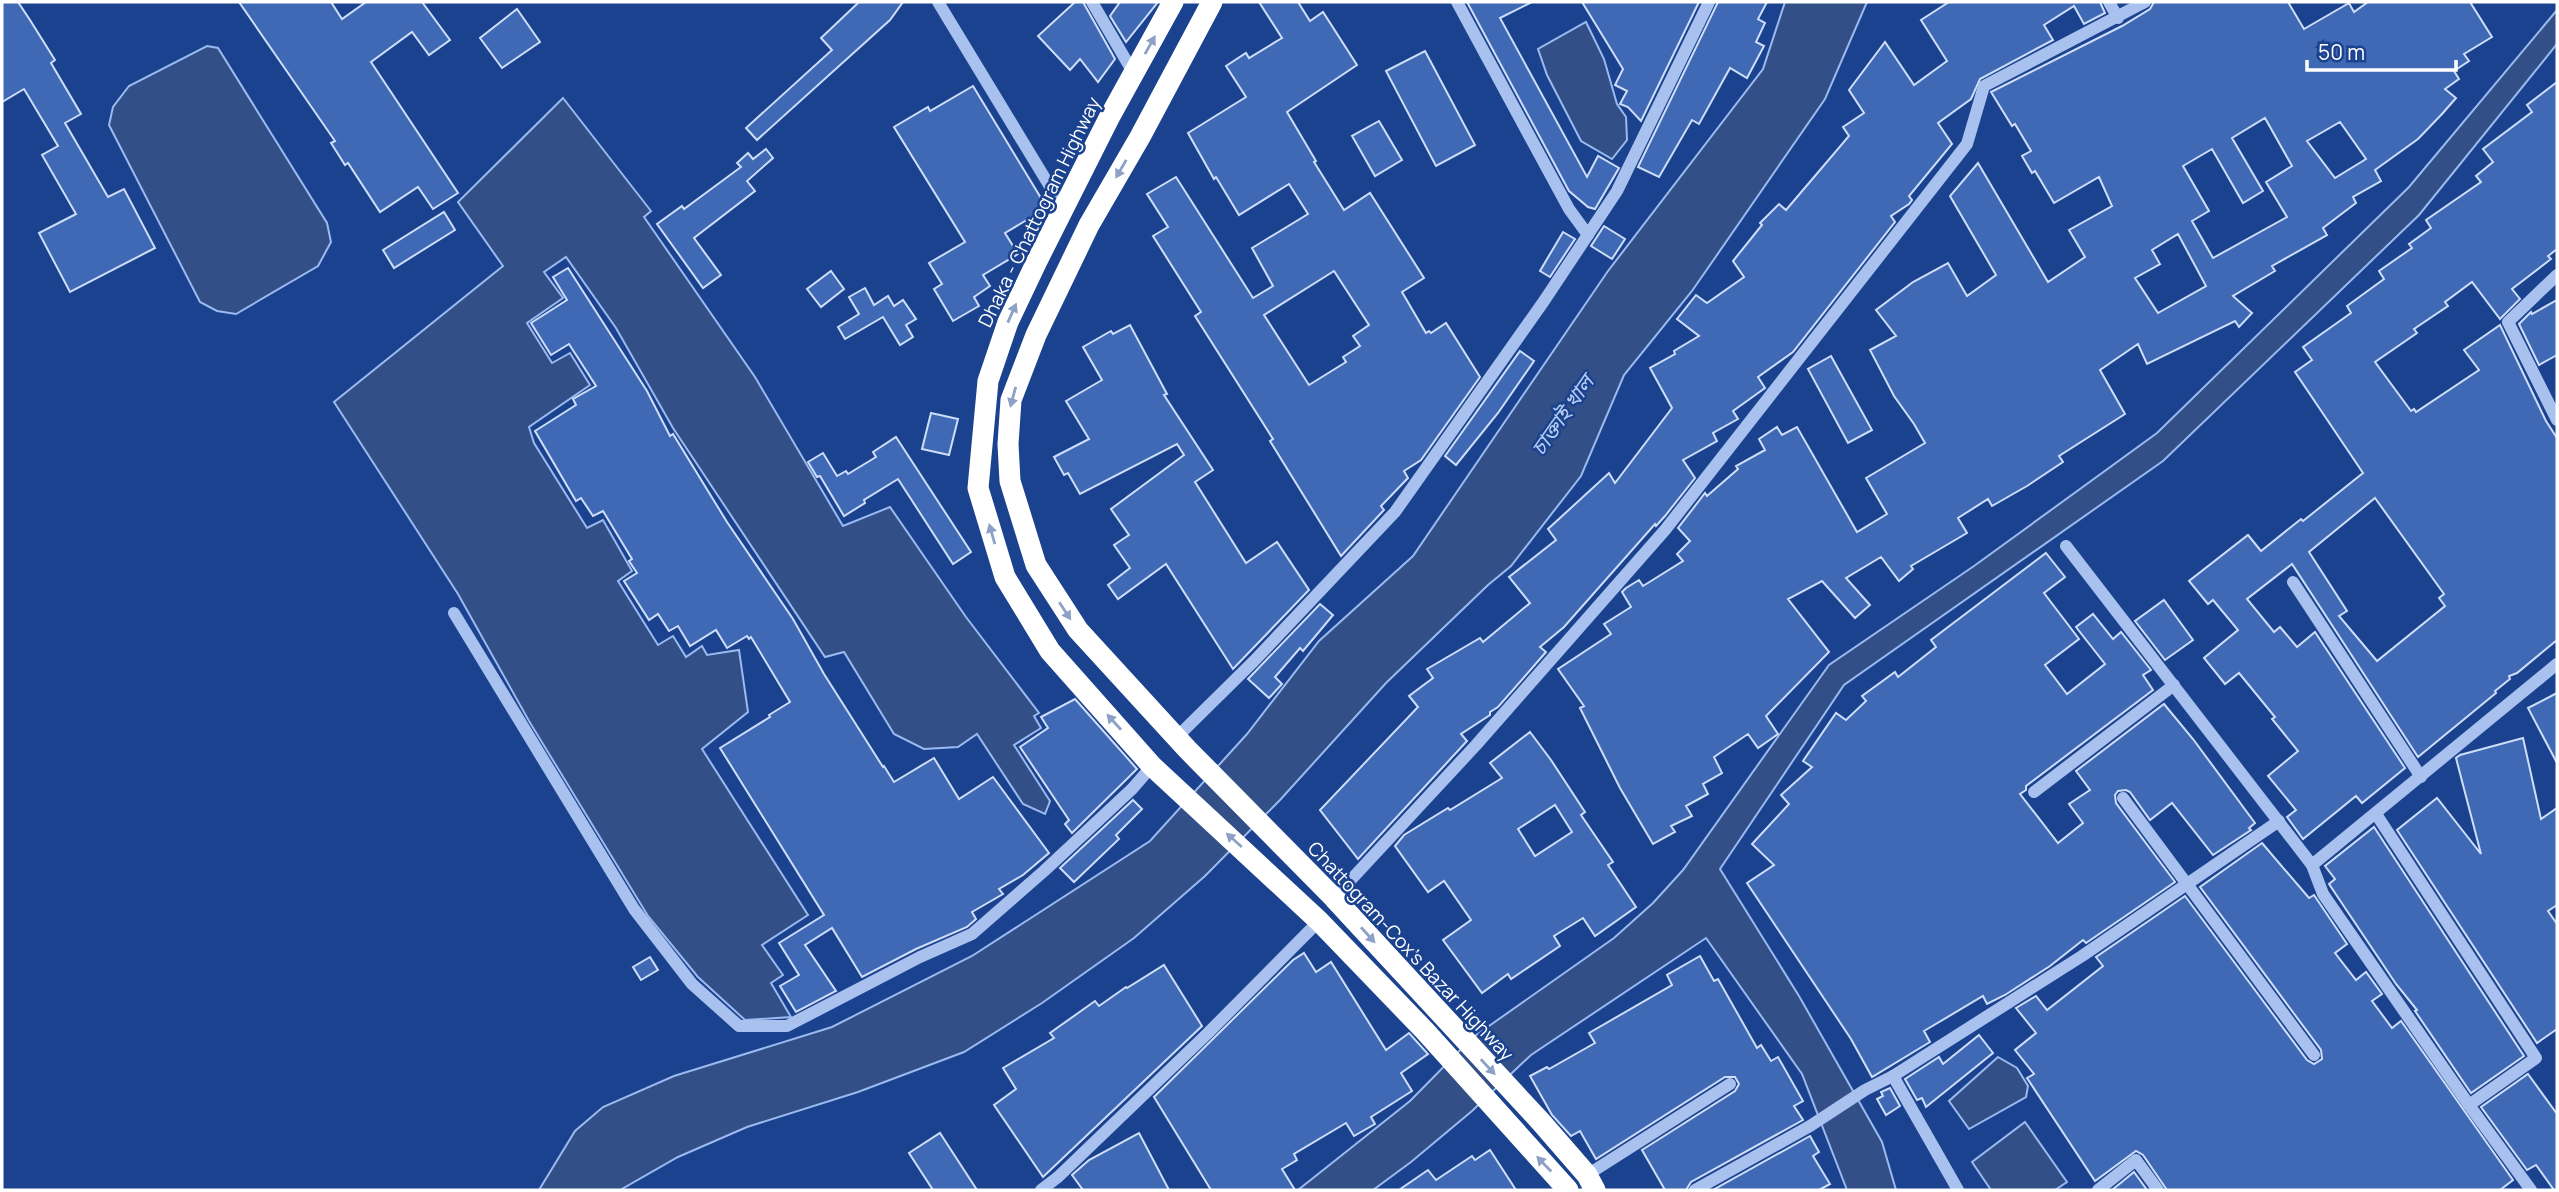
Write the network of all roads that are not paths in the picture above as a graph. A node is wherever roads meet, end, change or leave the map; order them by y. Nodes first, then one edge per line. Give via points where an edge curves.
1 (938, 2) edge
2 (1092, 2) edge
3 (1173, 2) edge
4 (1212, 2) edge
5 (1457, 2) edge
6 (1709, 2) edge
7 (2109, 2) edge
8 (2145, 2) edge
9 (2118, 18) junction
10 (1134, 74) junction
11 (1109, 118) junction
12 (1140, 137) junction
13 (1063, 208) junction
14 (1588, 235) junction
15 (2557, 275) edge
16 (2557, 420) edge
17 (2066, 545) dead end
18 (2293, 582) dead end
19 (454, 613) dead end
20 (2557, 664) edge
21 (2174, 685) junction
22 (1182, 743) junction
23 (1156, 769) junction
24 (2421, 777) junction
25 (2034, 792) dead end
26 (2123, 798) dead end
27 (2376, 814) junction
28 (2279, 821) junction
29 (2312, 865) junction
30 (2188, 882) junction
31 (1334, 898) junction
32 (1319, 921) junction
33 (2314, 1055) dead end
34 (1893, 1076) junction
35 (1730, 1084) dead end
36 (2469, 1105) junction
37 (1591, 1183) edge
38 (1566, 1189) edge
39 (1041, 1190) edge
40 (1695, 1190) edge
41 (1958, 1190) edge
42 (2098, 1190) edge
43 (2158, 1190) edge
44 (2531, 1190) edge

1 - 13 street
2 - 10 street
10 -> 3 highway, Dhaka - Chattogram Highway
4 - 12 highway
5 - 14 street via 1569,209
6 - 14 street via 1617,191
7 - 9 street
8 - 9 street
9 - 31 street via 1984,86 1967,144 1665,530
10 - 11 highway, Dhaka - Chattogram Highway
11 - 12 highway
11 - 13 highway, Dhaka - Chattogram Highway
12 -> 22 highway via 1063,278 1011,400 1010,481 1035,565 1078,631
23 -> 13 highway, Dhaka - Chattogram Highway via 1050,651 1005,578 978,488 988,381 1008,322
14 - 22 street via 1395,512
15 - 16 street via 2508,322
17 - 21 street
18 - 24 street
19 - 23 street via 634,909 692,984 739,1026 787,1026 972,934
20 - 24 street
21 - 25 street
21 - 28 street
22 - 31 highway, Chattogram-Cox's Bazar Highway
32 -> 23 highway
24 - 27 street
26 - 30 street
27 - 29 street
27 - 36 street via 2536,1058
28 - 29 street
28 - 30 street
29 - 36 street via 2322,894
30 - 33 street
30 - 34 street via 2082,956
31 -> 37 highway, Chattogram-Cox's Bazar Highway via 1541,1122
38 -> 32 highway
32 - 39 street
34 - 40 street
34 - 41 street
35 - 37 street
36 - 44 street
42 - 43 street via 2136,1160

